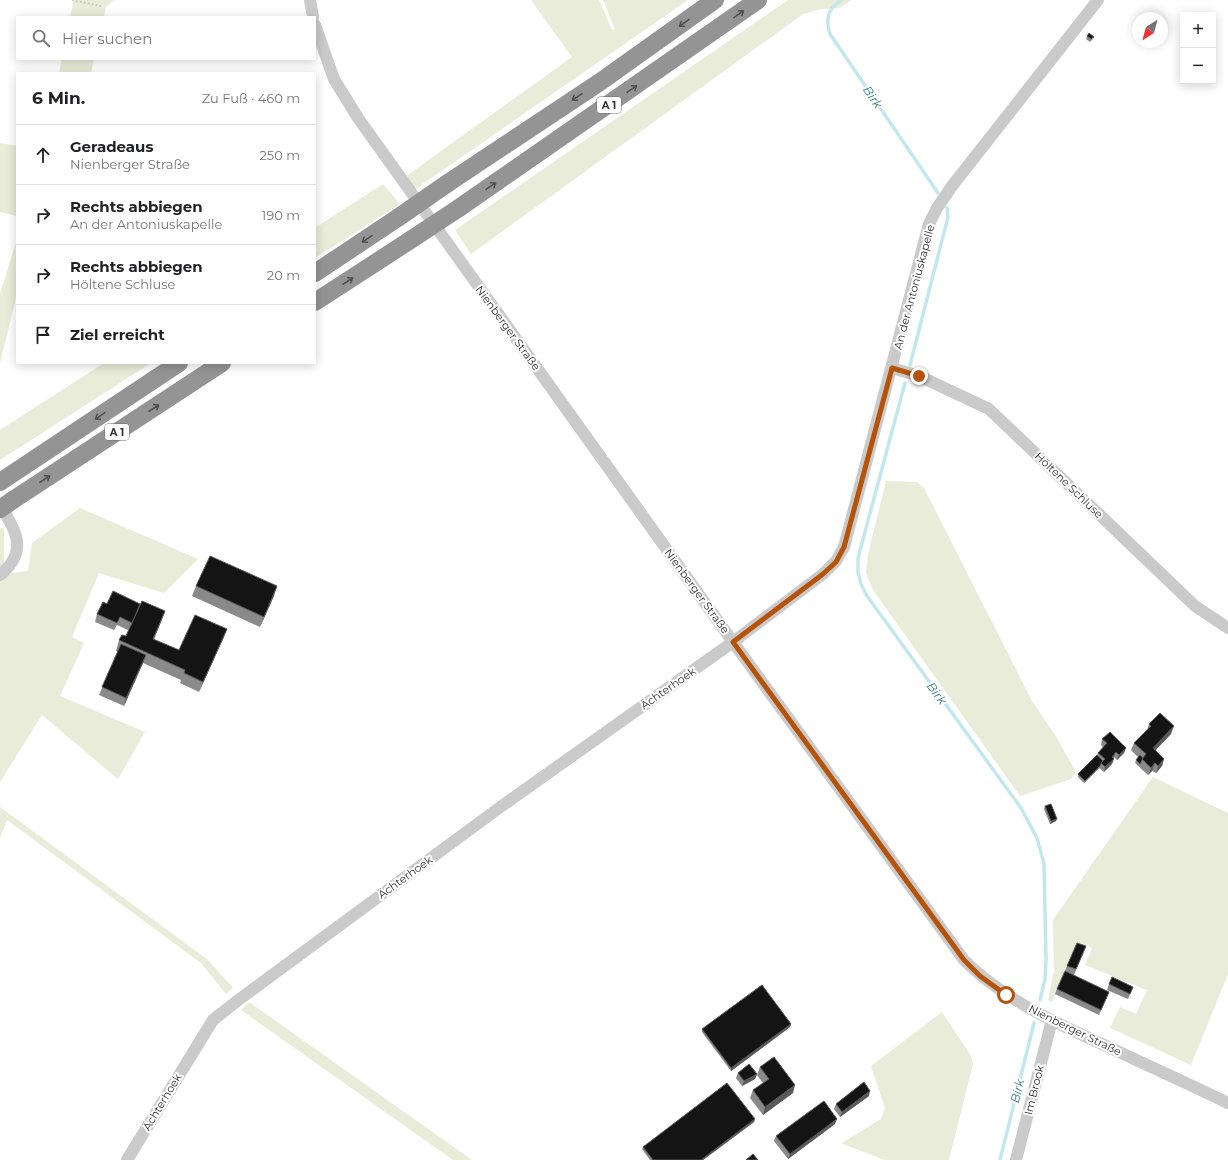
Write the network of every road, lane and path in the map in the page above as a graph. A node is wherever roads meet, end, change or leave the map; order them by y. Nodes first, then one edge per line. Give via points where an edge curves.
1 (72, 0) edge
2 (310, 0) edge
3 (715, 0) edge
4 (758, 0) edge
5 (1098, 0) edge
6 (101, 6) dead end
7 (313, 16) edge
8 (316, 28) edge
9 (316, 272) edge
10 (316, 301) edge
11 (177, 364) edge
12 (220, 364) edge
13 (896, 369) junction
14 (0, 482) edge
15 (4, 505) edge
16 (0, 575) edge
17 (1228, 628) edge
18 (733, 642) junction
19 (1052, 1020) junction
20 (1228, 1103) edge
21 (127, 1160) edge
22 (1016, 1160) edge

1 - 6 path
2 - 7 street
3 -> 9 highway, A 1, bridge via 600,82
10 -> 4 highway, A 1, bridge via 459,208
5 - 13 street, An der Antoniuskapelle via 937,208 926,237
8 - 18 street, Nienberger Straße via 334,79 358,118
11 -> 14 highway, A 1
15 -> 12 highway, A 1
13 - 17 street, Höltene Schluse via 919,376 989,409 1195,606
13 - 18 street, An der Antoniuskapelle via 844,547 836,562
15 - 16 street via 18,540 14,560
18 - 19 street, Nienberger Straße via 964,960 980,976 1006,995
18 - 21 street, Ächterhoek via 499,808 213,1020
19 - 20 street, Nienberger Straße
19 - 22 street, Im Brook

